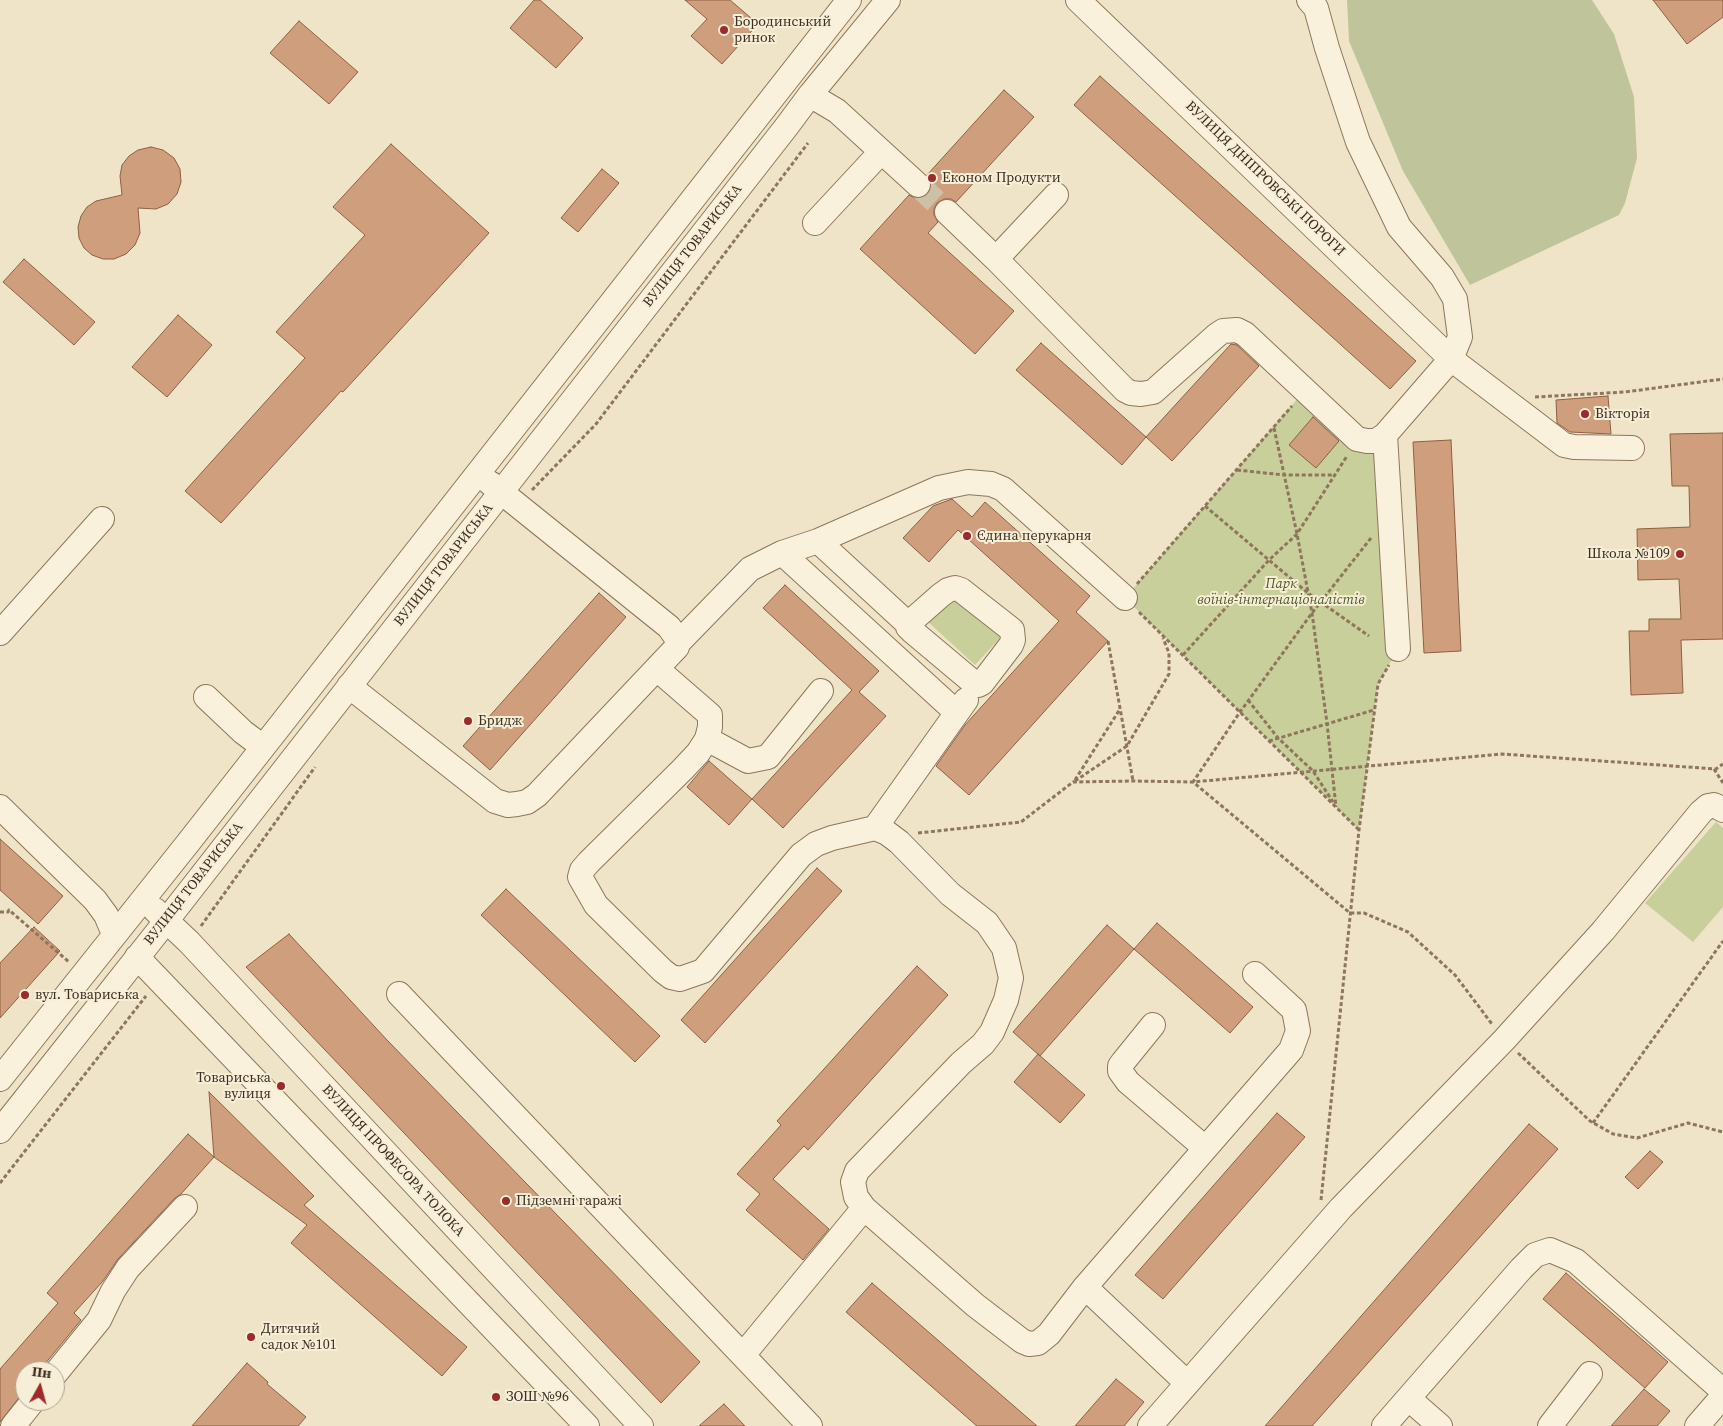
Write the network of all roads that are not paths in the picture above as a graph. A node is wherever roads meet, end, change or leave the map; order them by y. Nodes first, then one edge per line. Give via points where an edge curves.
1 (849, 0) edge
2 (888, 0) edge
3 (1078, 0) edge
4 (1309, 0) edge
5 (810, 95) junction
6 (881, 152) junction
7 (918, 185) tunnel mouth
8 (1056, 195) dead end
9 (948, 212) tunnel mouth
10 (815, 223) dead end
11 (996, 259) junction
12 (1452, 359) junction
13 (1386, 435) junction
14 (1632, 448) dead end
15 (476, 473) junction
16 (509, 499) junction
17 (102, 519) dead end
18 (818, 540) junction
19 (782, 553) junction
20 (1125, 598) road end
21 (908, 624) junction
22 (0, 633) edge
23 (346, 640) junction
24 (678, 643) junction
25 (1398, 649) road end
26 (370, 659) junction
27 (657, 669) junction
28 (978, 685) junction
29 (349, 686) junction
30 (820, 691) dead end
31 (206, 698) dead end
32 (956, 712) junction
33 (707, 740) junction
34 (263, 747) junction
35 (0, 807) edge
36 (1723, 810) edge
37 (883, 832) junction
38 (142, 899) junction
39 (167, 920) junction
40 (114, 934) junction
41 (137, 957) junction
42 (1255, 974) dead end
43 (399, 994) dead end
44 (1153, 1025) dead end
45 (0, 1079) edge
46 (0, 1131) edge
47 (1205, 1148) junction
48 (185, 1207) dead end
49 (864, 1208) junction
50 (1085, 1287) junction
51 (744, 1354) junction
52 (65, 1362) edge
53 (1590, 1374) dead end
54 (1187, 1383) junction
55 (1723, 1391) edge
56 (1723, 1396) edge
57 (1409, 1400) junction
58 (26, 1411) edge
59 (13, 1426) edge
60 (588, 1426) edge
61 (641, 1426) edge
62 (810, 1426) edge
63 (1150, 1426) edge
64 (1384, 1426) edge
65 (1440, 1426) edge
66 (1550, 1426) edge
67 (1697, 1426) edge

1 - 15 street, ВУЛИЦЯ ТОВАРИСЬКА
2 - 5 street, ВУЛИЦЯ ТОВАРИСЬКА
3 - 12 street, ВУЛИЦЯ ДНІПРОВСЬКІ ПОРОГИ
4 - 12 street via 1316,8 1362,150 1399,226 1442,277 1455,299 1460,337
5 - 6 street via 837,110
5 - 16 street, ВУЛИЦЯ ТОВАРИСЬКА
6 - 7 street
6 - 10 street
8 - 11 street
9 - 11 street
11 - 13 street via 1131,393 1153,392 1223,330 1237,330 1357,439 1376,441
12 - 13 street
12 - 14 street via 1564,445
13 - 25 street
15 - 16 street
15 - 23 street, ВУЛИЦЯ ТОВАРИСЬКА
16 - 24 street via 669,627
16 - 26 street, ВУЛИЦЯ ТОВАРИСЬКА
17 - 22 street
18 - 19 street
18 - 20 street via 939,488 968,482 992,484 1003,489
18 - 21 street
19 - 24 street via 750,570
19 - 32 street
21 - 28 street via 912,632
21 - 28 street via 941,595 955,588 1012,630 1011,645
23 - 26 street
23 - 34 street, ВУЛИЦЯ ТОВАРИСЬКА
24 - 27 street
26 - 29 street, ВУЛИЦЯ ТОВАРИСЬКА
27 - 29 street via 537,795 528,802 508,805 495,801
27 - 33 street via 710,715
28 - 32 street
29 - 39 street, ВУЛИЦЯ ТОВАРИСЬКА
30 - 33 street via 768,757 748,761
31 - 34 street
32 - 37 street
33 - 37 street via 683,769 589,862 580,877 596,905 671,977 680,979 703,971 801,855 816,844 856,831
34 - 38 street, ВУЛИЦЯ ТОВАРИСЬКА
35 - 40 street via 95,900
36 - 54 street via 1714,805 1701,812 1602,932 1504,1040 1341,1208
37 - 49 street via 899,842 950,894 987,923 1004,948 1011,978 1000,1017 983,1044 857,1171 853,1188
38 - 39 street, ВУЛИЦЯ ПРОФЕСОРА ТОЛОКА
38 - 40 street, ВУЛИЦЯ ТОВАРИСЬКА
39 - 41 street, ВУЛИЦЯ ТОВАРИСЬКА
39 - 61 street, ВУЛИЦЯ ПРОФЕСОРА ТОЛОКА
40 - 45 street, ВУЛИЦЯ ТОВАРИСЬКА
41 - 46 street, ВУЛИЦЯ ТОВАРИСЬКА
41 - 60 street
42 - 47 street via 1294,1010 1298,1031 1291,1050
43 - 51 street
44 - 47 street via 1122,1062 1120,1071 1128,1082
47 - 50 street
48 - 52 street via 128,1268 99,1320
49 - 50 street via 975,1305 1029,1344 1038,1343 1049,1334
49 - 51 street
50 - 54 street
51 - 62 street
53 - 66 street
54 - 63 street
55 - 57 street via 1576,1261 1550,1250 1535,1255
56 - 67 street
57 - 64 street
57 - 65 street
58 - 59 street

